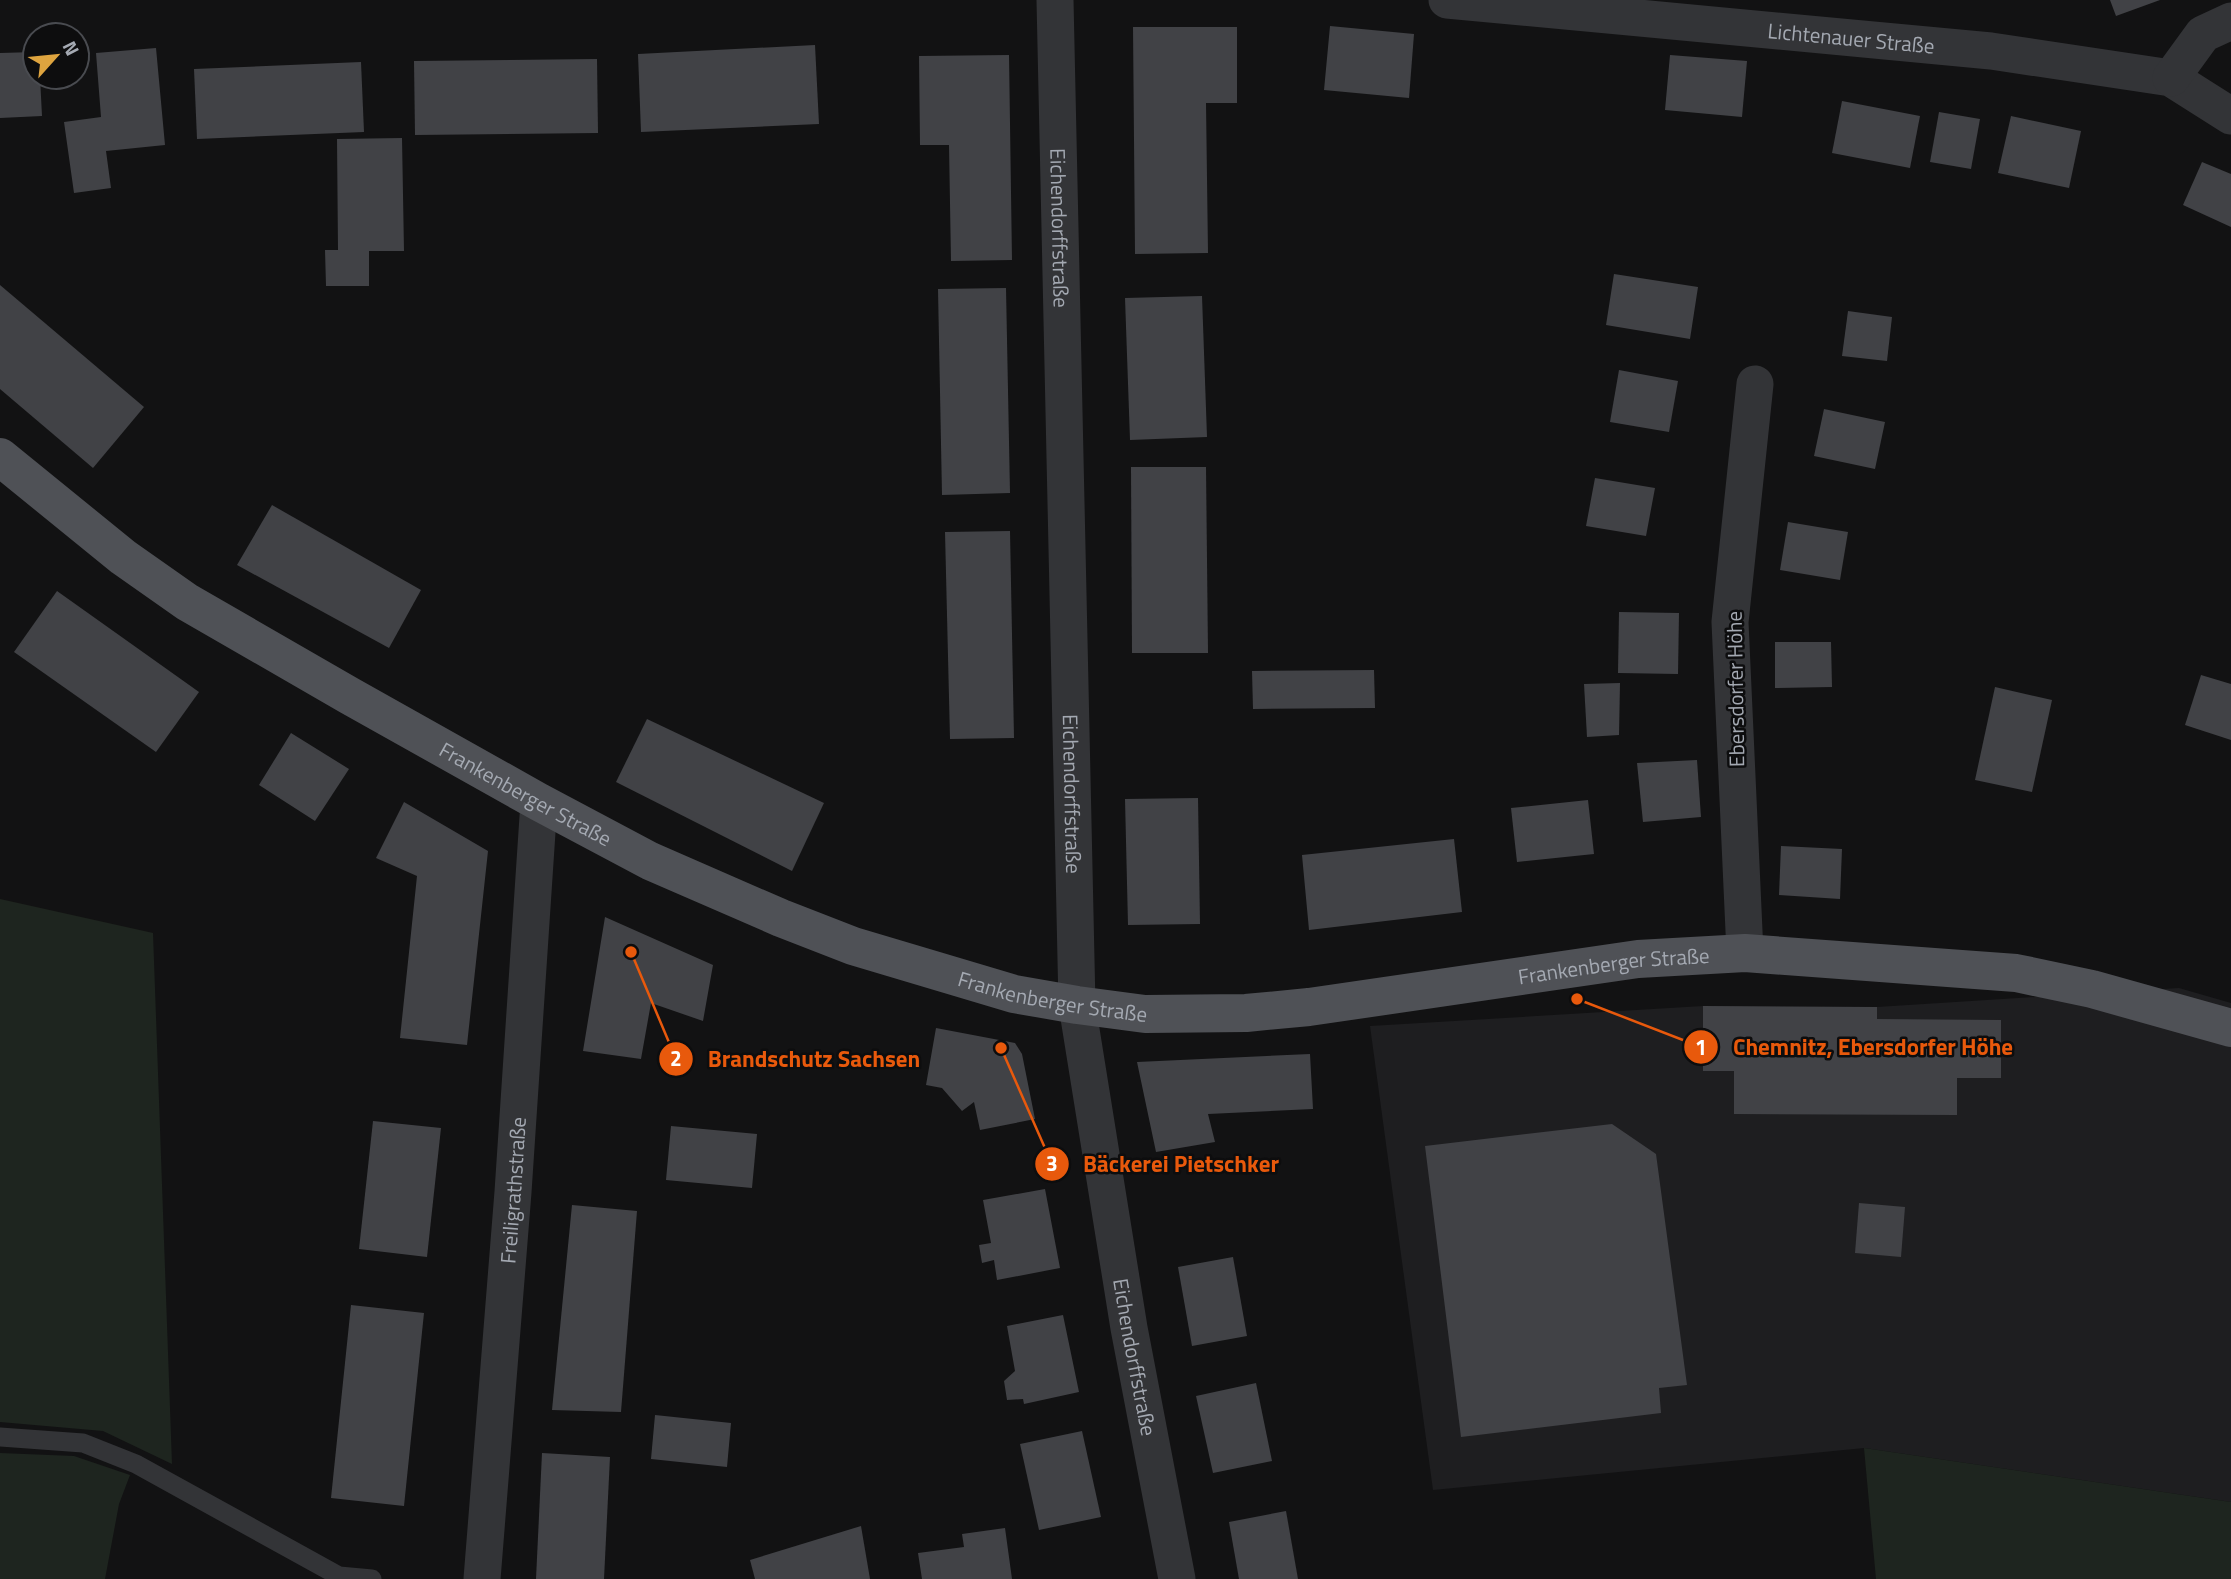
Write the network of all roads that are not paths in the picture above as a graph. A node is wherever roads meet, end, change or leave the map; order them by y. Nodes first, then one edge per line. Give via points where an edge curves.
1 (1055, 0) edge
2 (1447, 0) edge
3 (2231, 21) edge
4 (2171, 78) junction
5 (2231, 116) edge
6 (1755, 384) dead end
7 (0, 457) edge
8 (539, 802) junction
9 (1745, 953) junction
10 (1077, 1006) junction
11 (2231, 1028) edge
12 (0, 1437) edge
13 (372, 1579) edge
14 (482, 1579) edge
15 (1177, 1579) edge

1 - 10 street, Eichendorffstraße
2 - 4 street, Lichtenauer Straße via 1991,51
3 - 4 street via 2203,34
4 - 5 street
6 - 9 street, Ebersdorfer Höhe via 1730,622
7 - 8 main road, Frankenberger Straße via 123,557 187,602
8 - 10 main road, Frankenberger Straße via 649,861 853,946 1014,994
8 - 14 street, Freiligrathstraße
9 - 10 main road, Frankenberger Straße via 1638,959 1246,1013 1145,1014
9 - 11 main road, Frankenberger Straße via 2016,973
10 - 15 street, Eichendorffstraße via 1129,1328
12 - 13 lane via 83,1443 136,1464 339,1576

